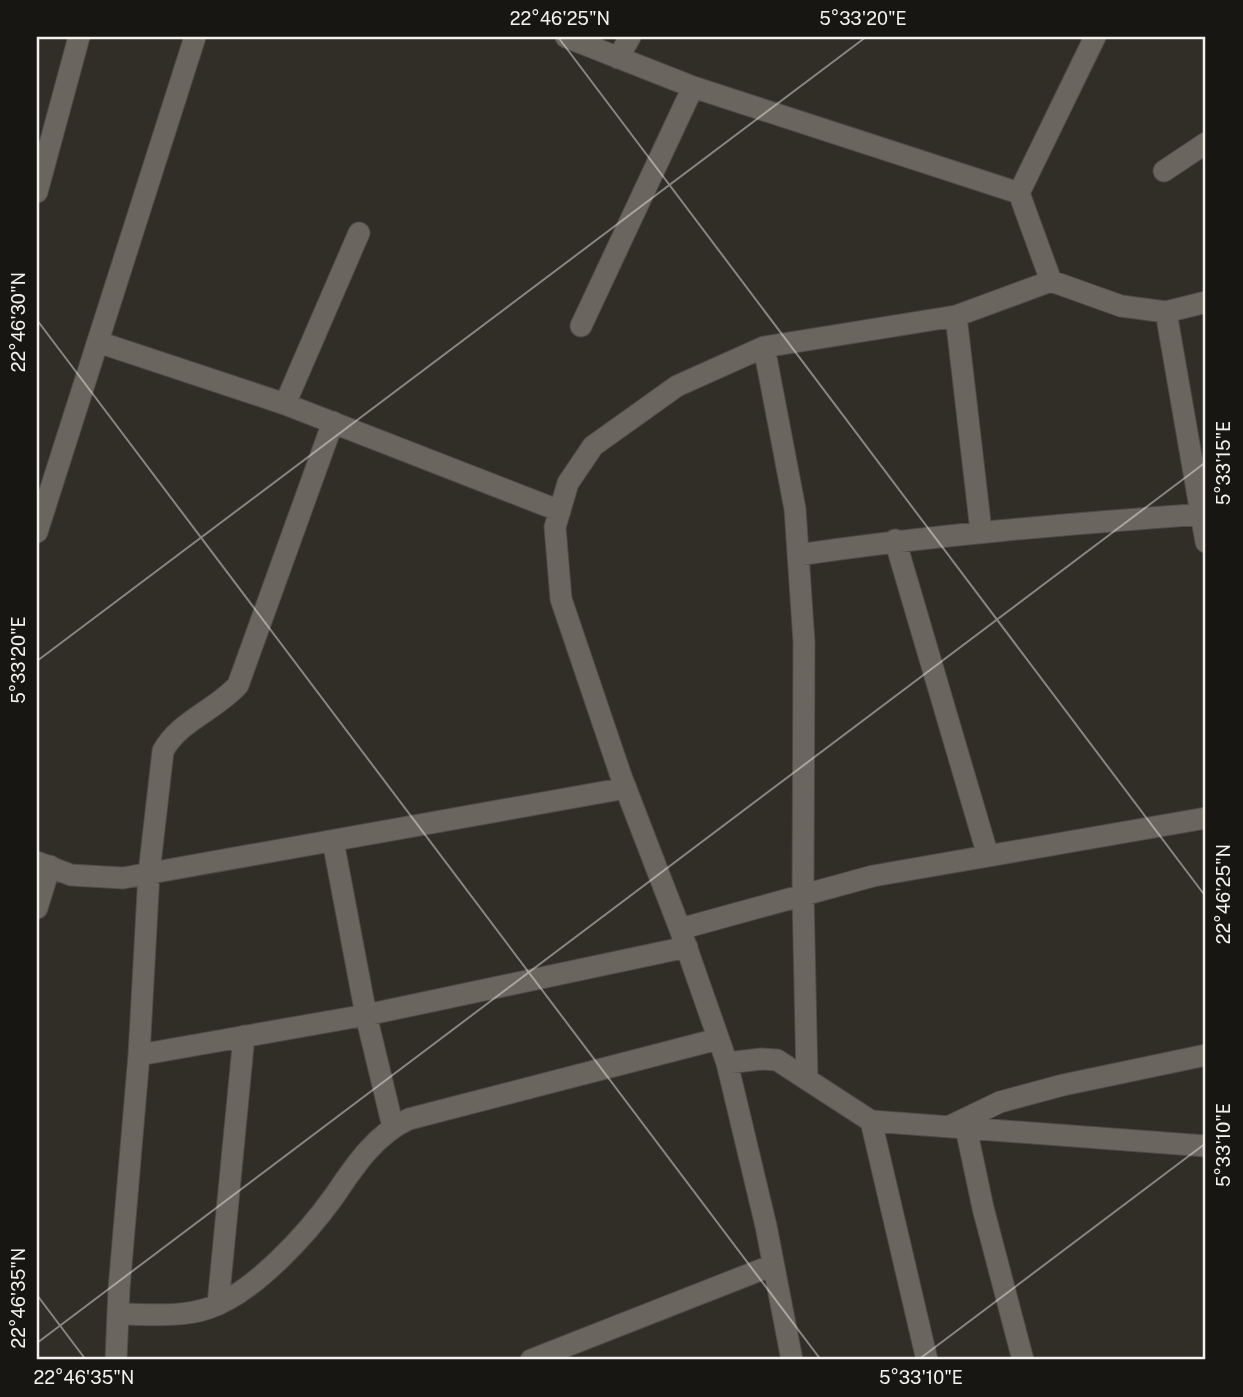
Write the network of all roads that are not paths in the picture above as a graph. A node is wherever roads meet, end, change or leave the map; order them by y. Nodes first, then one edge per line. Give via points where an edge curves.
1 (79, 37) edge
2 (195, 37) edge
3 (566, 37) edge
4 (630, 37) edge
5 (1095, 37) edge
6 (618, 58) junction
7 (693, 87) junction
8 (1206, 144) edge
9 (1164, 171) dead end
10 (37, 192) edge
11 (1019, 193) junction
12 (359, 233) dead end
13 (1051, 281) junction
14 (1206, 302) edge
15 (1166, 312) junction
16 (956, 316) junction
17 (581, 326) dead end
18 (97, 342) junction
19 (764, 347) junction
20 (285, 404) junction
21 (333, 422) junction
22 (560, 511) junction
23 (1203, 514) junction
24 (981, 531) junction
25 (37, 532) edge
26 (895, 540) junction
27 (1206, 542) edge
28 (798, 555) junction
29 (626, 788) junction
30 (1206, 818) edge
31 (334, 842) junction
32 (988, 856) junction
33 (43, 864) edge
34 (149, 873) junction
35 (803, 894) junction
36 (37, 908) edge
37 (683, 938) junction
38 (366, 1015) junction
39 (244, 1036) junction
40 (718, 1039) junction
41 (139, 1055) junction
42 (1206, 1055) edge
43 (727, 1063) junction
44 (807, 1079) junction
45 (871, 1121) junction
46 (957, 1127) junction
47 (393, 1128) junction
48 (1206, 1148) edge
49 (774, 1265) junction
50 (218, 1304) junction
51 (118, 1314) junction
52 (116, 1360) edge
53 (531, 1360) edge
54 (792, 1360) edge
55 (928, 1360) edge
56 (1023, 1360) edge

1 - 10 street
2 - 18 street
3 - 6 street
4 - 6 street
5 - 11 street
6 - 7 street
7 - 11 street
7 - 17 street
8 - 9 street
11 - 13 street
12 - 20 street
13 - 15 street via 1121,306
13 - 16 street
14 - 15 street
15 - 23 street
16 - 19 street
16 - 24 street
18 - 20 street
18 - 25 street
19 - 22 street via 677,386 593,446 568,483
19 - 28 street via 795,509
20 - 21 street
21 - 22 street
21 - 34 street via 238,685 170,740 163,751
22 - 29 street via 555,527 561,599
23 - 24 street
23 - 27 street
24 - 26 street
26 - 28 street
26 - 32 street
28 - 35 street via 804,642
29 - 31 street
29 - 37 street
30 - 32 street
31 - 34 street
31 - 38 street
32 - 35 street via 873,876
33 - 34 street via 71,875 123,878
33 - 36 street
34 - 41 street
35 - 37 street
35 - 44 street
37 - 38 street
37 - 40 street
38 - 39 street
38 - 47 street
39 - 41 street
39 - 50 street
40 - 43 street
40 - 47 street via 409,1119
41 - 51 street
42 - 46 street via 1000,1102
43 - 44 street via 777,1060
43 - 49 street
44 - 45 street
45 - 46 street
45 - 55 street
46 - 48 street
46 - 56 street
47 - 50 street via 379,1138 283,1257
49 - 53 street
49 - 54 street
50 - 51 street via 186,1314
51 - 52 street

